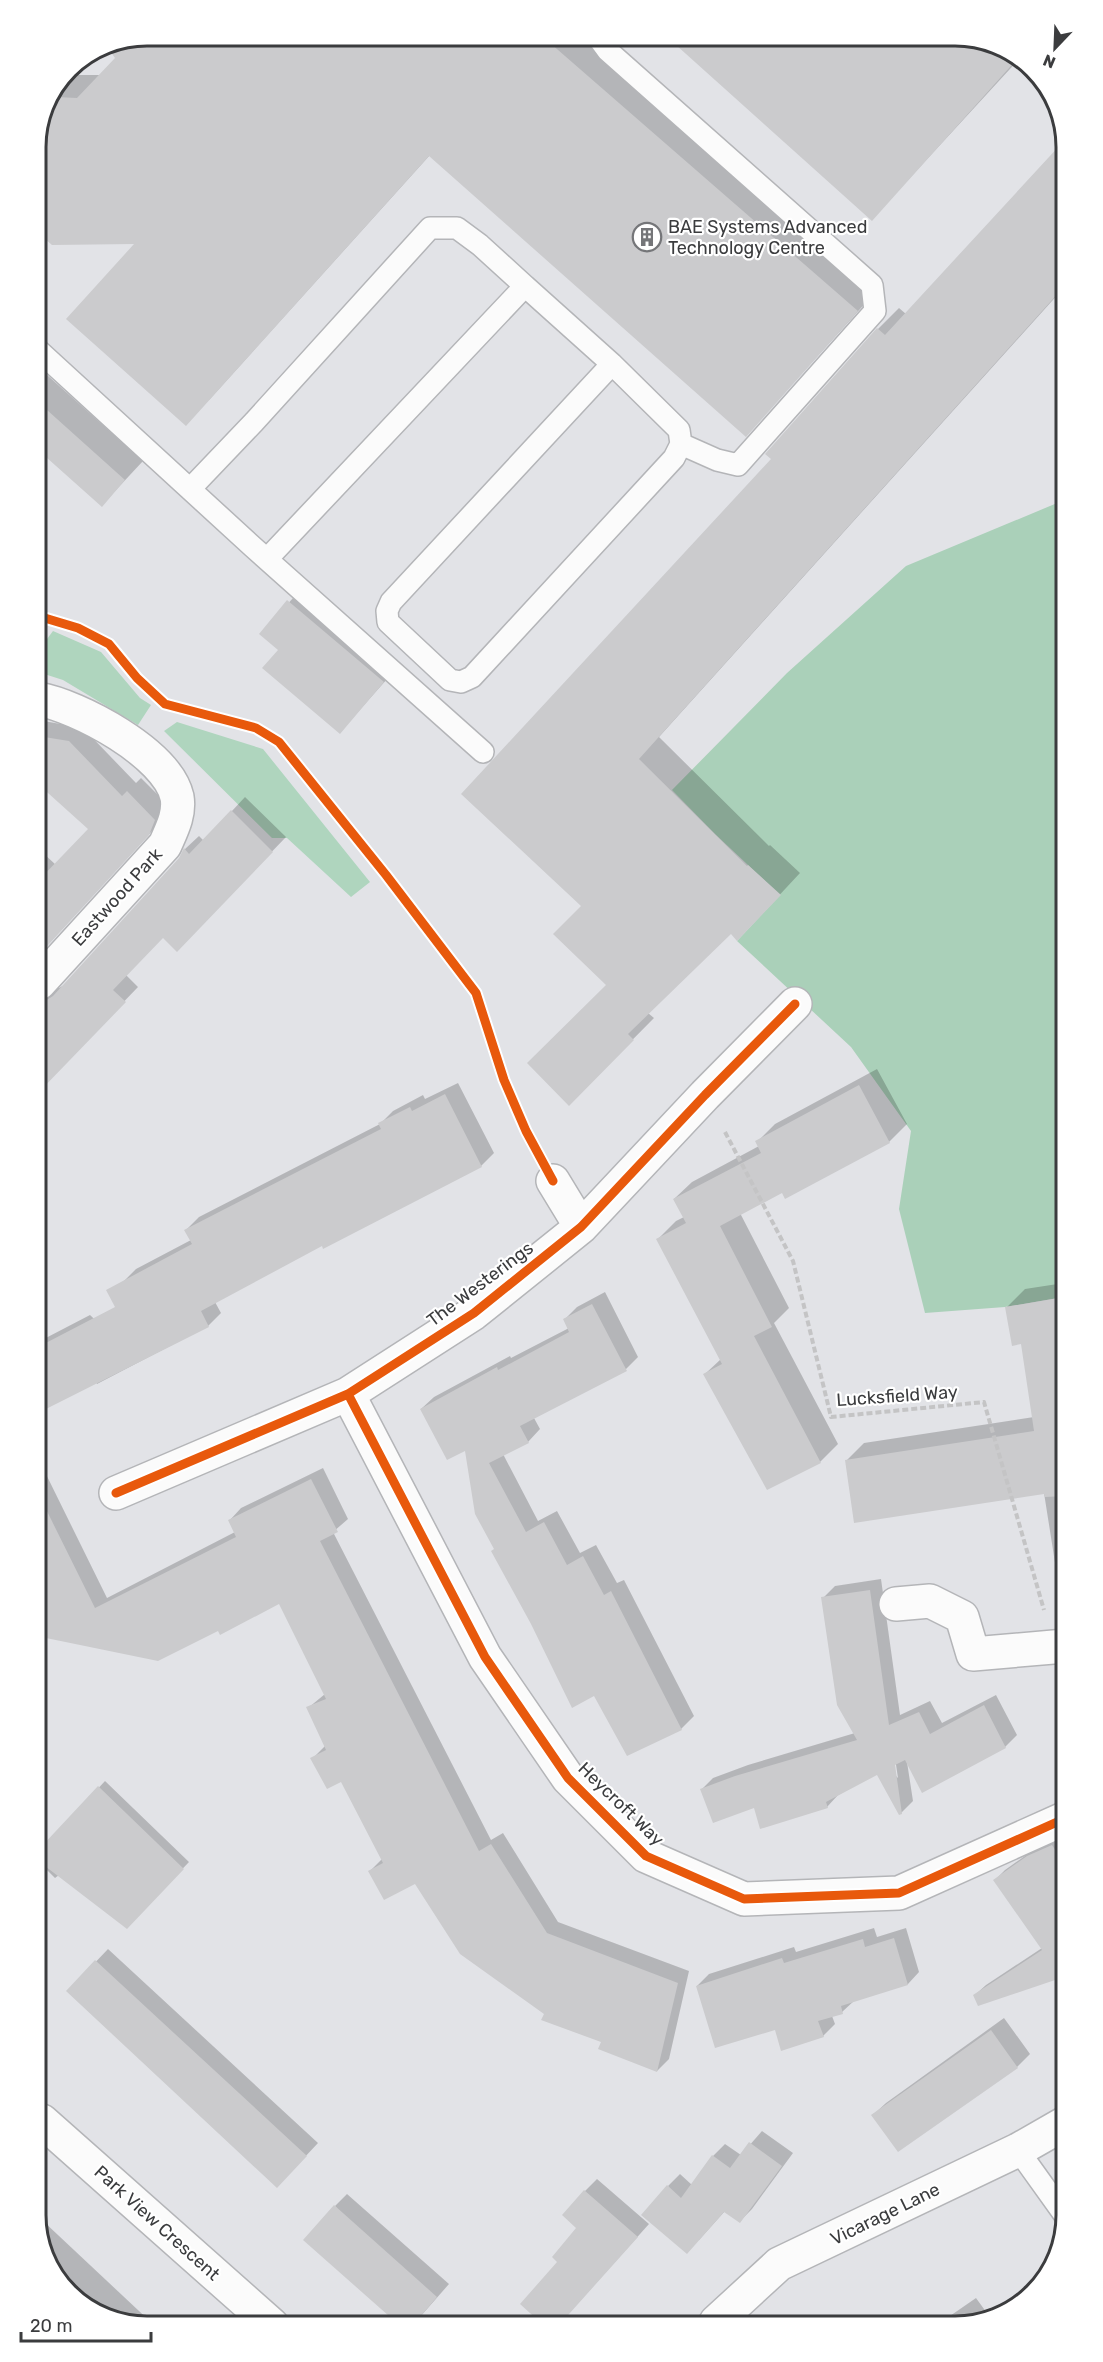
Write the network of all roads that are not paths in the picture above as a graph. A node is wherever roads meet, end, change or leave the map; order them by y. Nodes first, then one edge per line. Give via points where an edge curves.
1 (605, 47) edge
2 (525, 286) junction
3 (47, 358) edge
4 (612, 364) junction
5 (681, 444) junction
6 (190, 489) junction
7 (267, 559) junction
8 (47, 701) edge
9 (483, 752) dead end
10 (47, 975) edge
11 (795, 1004) dead end
12 (553, 1181) dead end
13 (581, 1227) junction
14 (348, 1394) junction
15 (116, 1493) dead end
16 (896, 1604) dead end
17 (1056, 1647) edge
18 (1056, 1822) edge
19 (46, 2125) edge
20 (1056, 2128) edge
21 (1018, 2150) junction
22 (1056, 2203) edge
23 (261, 2315) edge
24 (723, 2316) edge

1 - 5 lane via 872,285 875,311 738,465
2 - 4 lane
2 - 6 lane via 457,228 430,228
2 - 7 lane
3 - 6 lane
4 - 5 lane via 679,430
4 - 5 lane via 391,602 388,622 450,680 461,682 472,677 674,458
6 - 7 lane
7 - 9 lane
8 - 10 street, Eastwood Park via 135,743 163,771 177,796 177,818 165,845
11 - 13 street, The Westerings
12 - 13 street
13 - 14 street, The Westerings via 474,1313
14 - 15 street, The Westerings
14 - 18 street, Heycroft Way via 484,1657 568,1778 646,1856 744,1899 899,1893
16 - 17 street via 930,1602 962,1617 973,1654
19 - 23 street, Park View Crescent
20 - 21 street, Vicarage Lane
21 - 22 lane
21 - 24 street, Vicarage Lane via 779,2264

